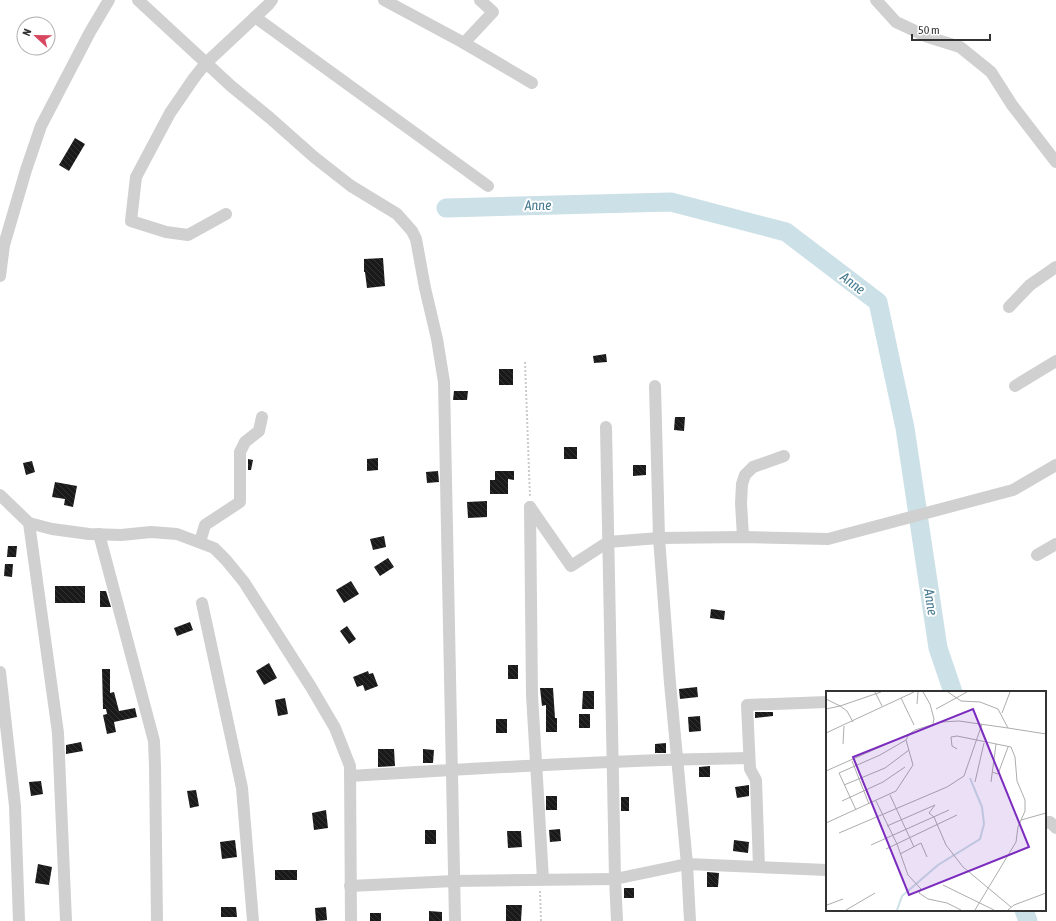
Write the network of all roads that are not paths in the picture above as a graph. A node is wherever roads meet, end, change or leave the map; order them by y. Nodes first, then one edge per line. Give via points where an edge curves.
1 (109, 0) edge
2 (138, 0) edge
3 (272, 0) edge
4 (384, 0) edge
5 (480, 0) edge
6 (876, 0) edge
7 (255, 17) junction
8 (464, 43) junction
9 (206, 63) junction
10 (532, 83) dead end
11 (1056, 162) edge
12 (488, 186) dead end
13 (226, 214) dead end
14 (1056, 267) edge
15 (0, 276) edge
16 (1009, 307) dead end
17 (1056, 361) edge
18 (655, 386) dead end
19 (1015, 386) dead end
20 (262, 417) dead end
21 (606, 427) dead end
22 (784, 456) dead end
23 (1056, 465) edge
24 (0, 495) edge
25 (28, 523) junction
26 (99, 534) junction
27 (743, 537) junction
28 (659, 538) junction
29 (200, 542) junction
30 (608, 542) junction
31 (1056, 544) edge
32 (1037, 554) dead end
33 (202, 603) dead end
34 (0, 672) edge
35 (826, 702) edge
36 (749, 758) junction
37 (677, 759) junction
38 (612, 762) junction
39 (536, 766) junction
40 (452, 770) junction
41 (350, 776) junction
42 (1046, 823) edge
43 (1056, 828) edge
44 (687, 864) junction
45 (759, 867) junction
46 (826, 870) edge
47 (542, 879) junction
48 (615, 879) junction
49 (454, 881) junction
50 (350, 886) junction
51 (19, 921) edge
52 (66, 921) edge
53 (157, 921) edge
54 (254, 921) edge
55 (351, 921) edge
56 (455, 921) edge
57 (617, 921) edge
58 (690, 921) edge

1 - 15 street via 41,126 4,245
2 - 9 street
3 - 7 street
4 - 8 street
5 - 8 street via 493,12
6 - 11 street via 896,22 928,37 960,47 991,72 1012,105
7 - 9 street
7 - 12 street
8 - 10 street
9 - 13 street via 170,113 136,178 131,221 166,232 188,235
9 - 40 street via 332,171 351,186 397,214 416,239 444,382
14 - 16 street via 1030,285
17 - 19 street
18 - 28 street
20 - 29 street via 259,431 245,442 240,452 240,502 205,525
21 - 30 street
22 - 27 street via 753,467 745,475 741,503
23 - 27 street via 1013,490 828,539
24 - 25 street
25 - 26 street via 52,529
25 - 52 street via 58,733
26 - 29 street via 177,534
26 - 53 street via 154,740
27 - 28 street
28 - 30 street
28 - 37 street
29 - 41 street via 214,548 226,560 266,615 336,728 350,766
30 - 38 street
30 - 39 street via 572,566 530,507 532,695
31 - 32 street
33 - 54 street via 242,788
34 - 51 street via 15,806
35 - 36 street via 747,705
36 - 37 street
36 - 45 street via 750,769 756,780
37 - 38 street
37 - 44 street
38 - 39 street
38 - 48 street
39 - 40 street
39 - 47 street
40 - 41 street
40 - 49 street
41 - 50 street
42 - 43 street via 1050,822
44 - 45 street
44 - 48 street
44 - 58 street
45 - 46 street
47 - 48 street
47 - 49 street
48 - 57 street
49 - 50 street
49 - 56 street
50 - 55 street

